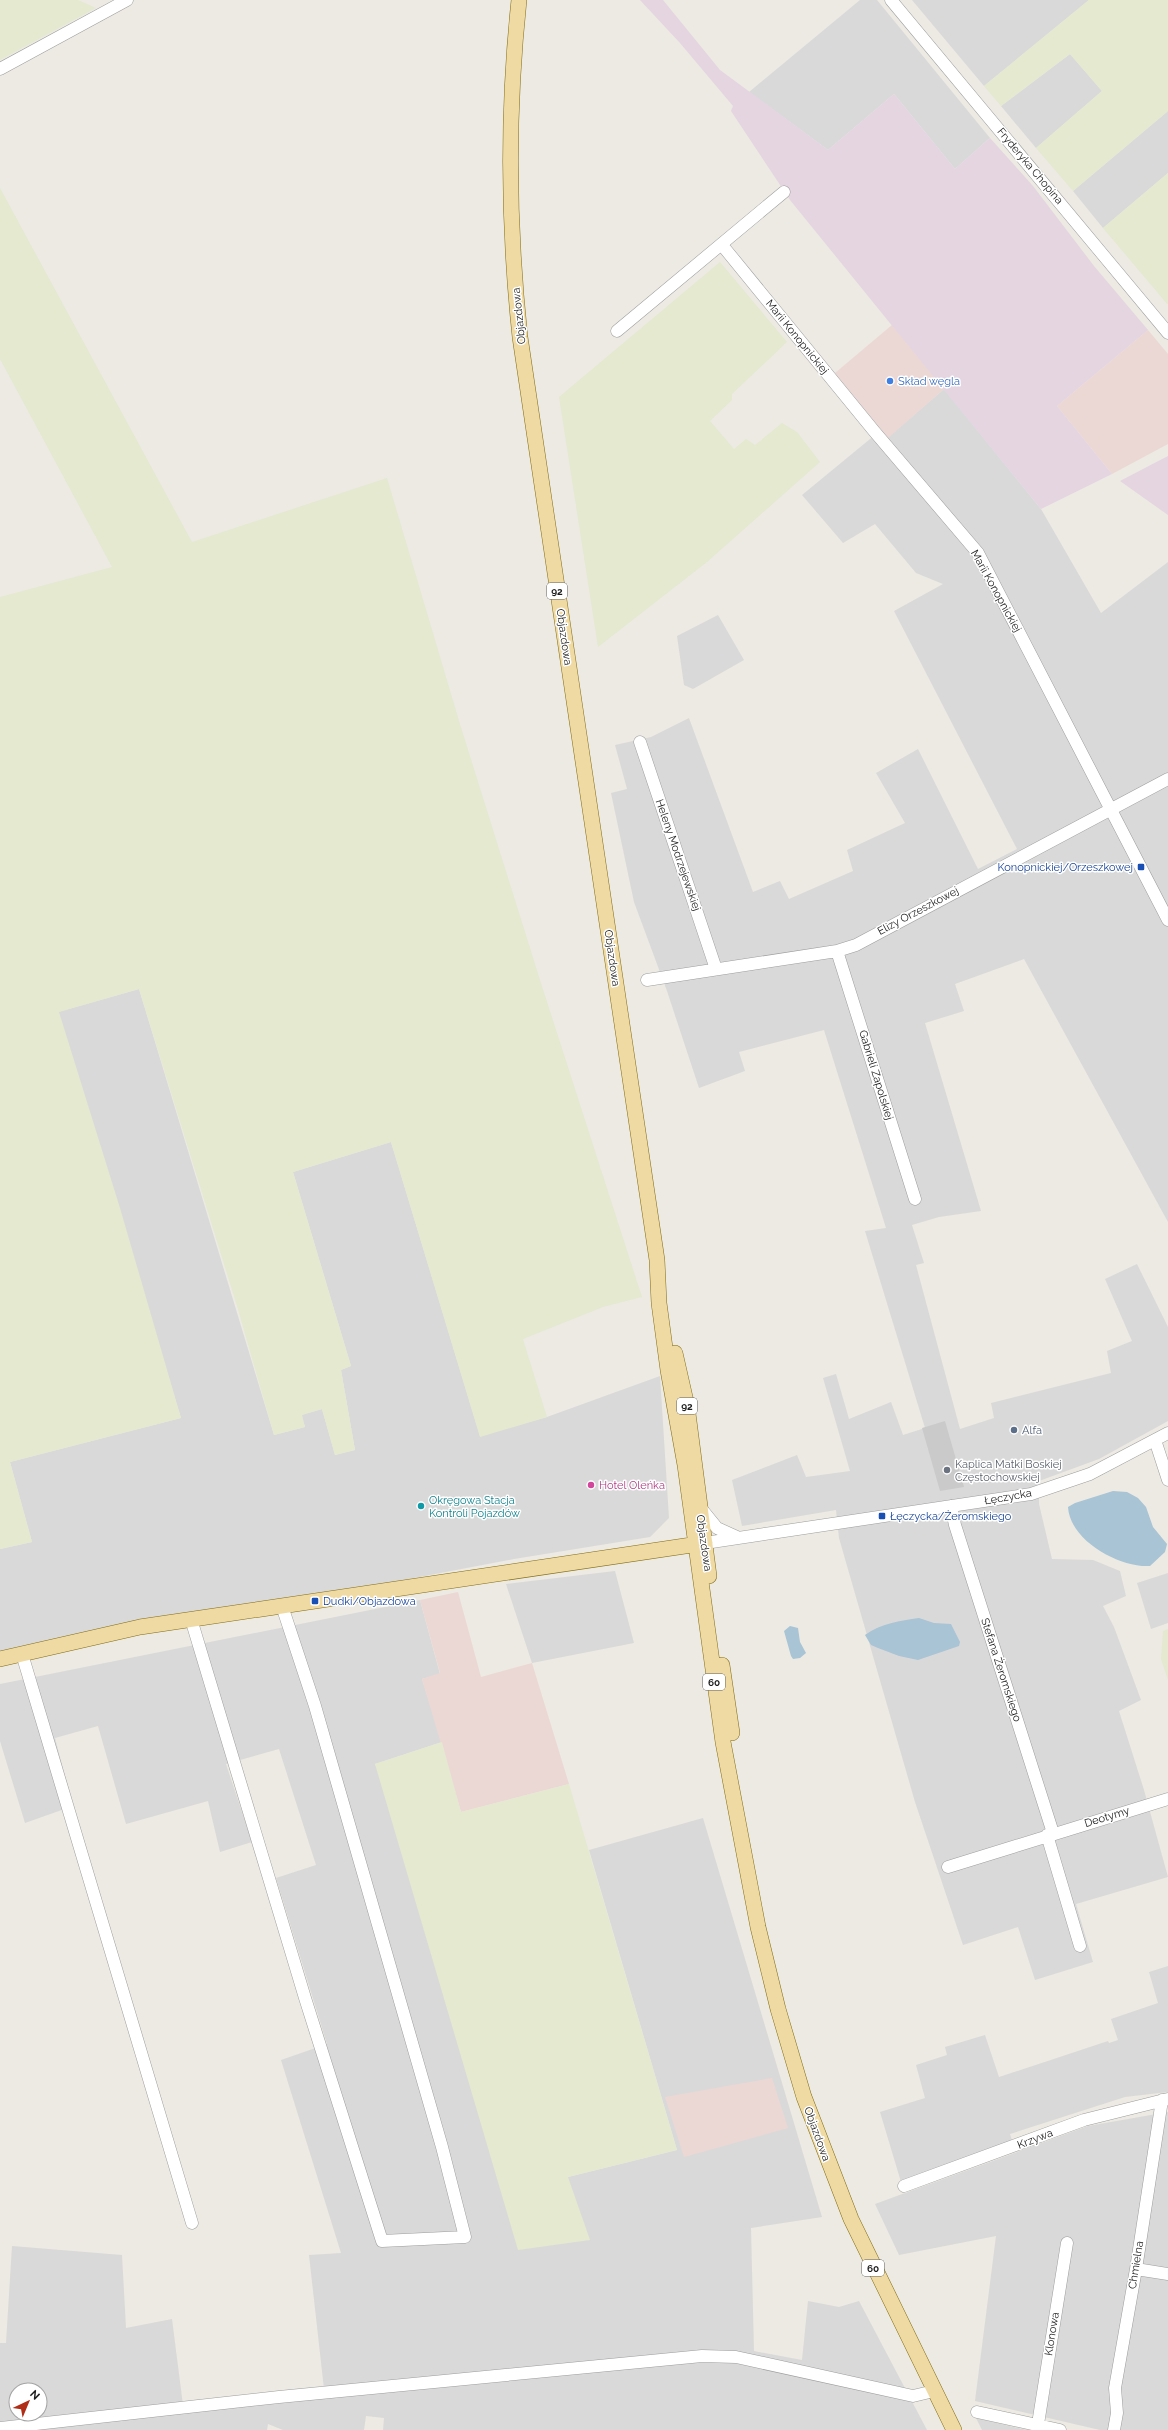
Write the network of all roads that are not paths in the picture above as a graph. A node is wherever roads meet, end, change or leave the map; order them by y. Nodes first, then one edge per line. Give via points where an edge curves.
1 (127, 0) edge
2 (519, 0) edge
3 (892, 0) edge
4 (0, 69) edge
5 (784, 192) dead end
6 (722, 245) junction
7 (617, 331) dead end
8 (1168, 333) edge
9 (640, 742) dead end
10 (1168, 779) edge
11 (1111, 809) junction
12 (1168, 920) edge
13 (837, 951) junction
14 (716, 969) junction
15 (647, 980) dead end
16 (915, 1199) dead end
17 (658, 1271) junction
18 (1168, 1433) edge
19 (1155, 1440) junction
20 (1168, 1480) edge
21 (951, 1506) junction
22 (699, 1507) junction
23 (740, 1538) junction
24 (700, 1544) junction
25 (282, 1606) junction
26 (191, 1619) junction
27 (22, 1654) junction
28 (0, 1659) edge
29 (1168, 1799) edge
30 (1050, 1834) junction
31 (948, 1867) dead end
32 (1080, 1946) dead end
33 (1165, 2100) edge
34 (904, 2186) dead end
35 (192, 2223) dead end
36 (1067, 2243) dead end
37 (1136, 2269) junction
38 (1168, 2274) edge
39 (934, 2391) junction
40 (977, 2412) dead end
41 (1038, 2424) junction
42 (0, 2428) edge
43 (954, 2430) edge
44 (1060, 2430) edge
45 (1114, 2430) edge

1 - 4 street
2 - 17 main road, Objazdowa / 92 via 512,84 510,210 520,330
3 - 8 street, Fryderyka Chopina
5 - 6 street
6 - 7 street
6 - 11 street, Marii Konopnickiej via 978,553
9 - 14 street, Heleny Modrzejewskiej
10 - 11 street, Elizy Orzeszkowej
11 - 12 street, Marii Konopnickiej
11 - 13 street, Elizy Orzeszkowej via 856,945
13 - 14 street, Elizy Orzeszkowej
13 - 16 street, Gabrieli Zapolskiej
14 - 15 street, Elizy Orzeszkowej
17 - 22 main road, Objazdowa / 92 via 687,1406
17 - 24 main road, Objazdowa / 92 via 662,1329
18 - 19 street, Łęczycka
19 - 20 street
19 - 21 street, Łęczycka via 1074,1481 1031,1494
21 - 23 street, Łęczycka
21 - 30 street, Stefana Żeromskiego
22 - 23 street via 717,1528
22 - 24 main road, Objazdowa / 92
23 - 24 street, Łęczycka
24 - 25 main road
24 - 39 main road, Objazdowa / 60 via 736,1771 740,1801 739,1817 758,1927 778,2009 804,2097 851,2220
25 - 26 main road
25 - 26 street via 315,1706 442,2147 465,2237 382,2242 305,1998
26 - 27 main road via 140,1627
27 - 28 main road
27 - 35 street
29 - 30 street, Deotymy
30 - 31 street, Deotymy
30 - 32 street
33 - 34 street, Krzywa via 1084,2120
33 - 37 street, Chmielna
36 - 41 street, Klonowa
37 - 38 street
37 - 45 street, Chmielna via 1114,2388 1117,2412
39 - 42 street via 913,2396 736,2357 702,2356 286,2396
39 - 43 main road, Objazdowa / 60
40 - 41 street
41 - 44 street

